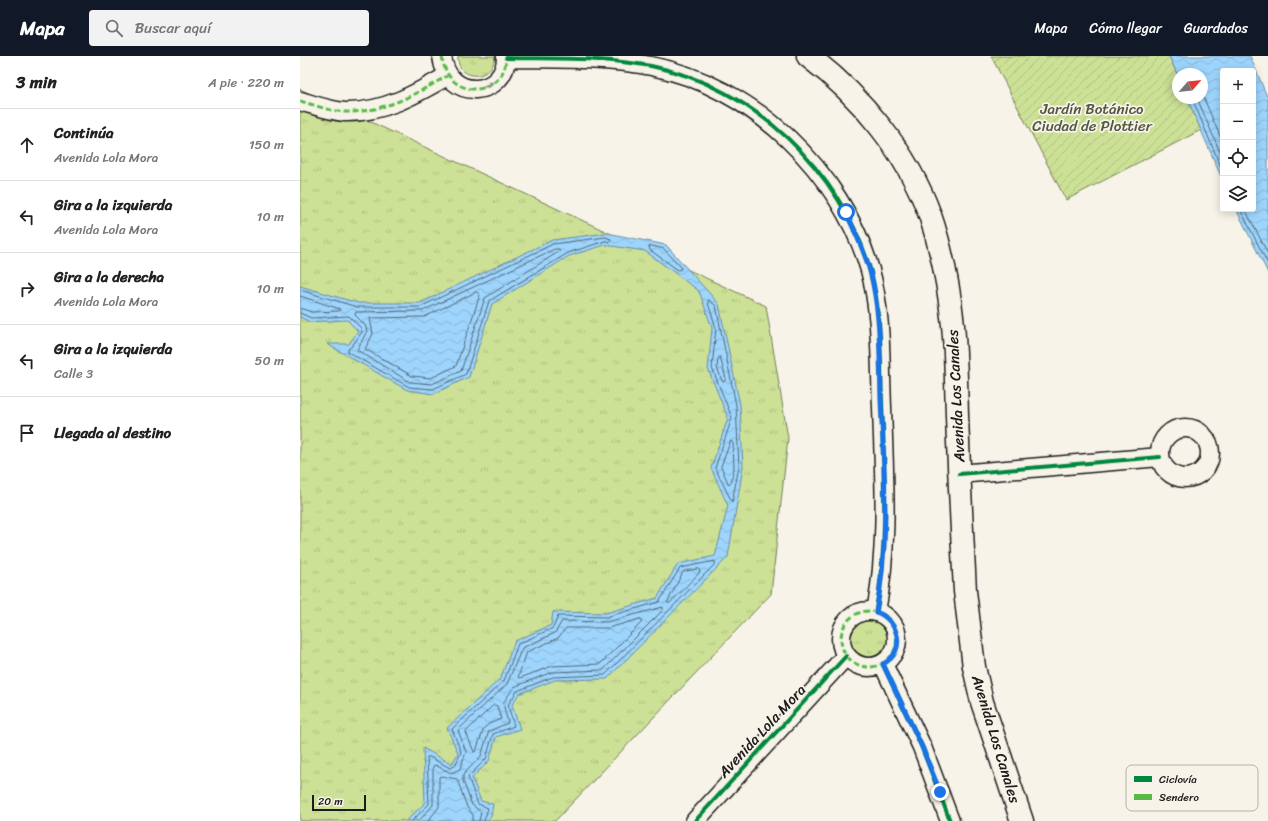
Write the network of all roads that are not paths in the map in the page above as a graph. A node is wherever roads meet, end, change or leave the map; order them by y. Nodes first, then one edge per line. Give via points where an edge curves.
1 (442, 56) edge
2 (808, 56) edge
3 (506, 57) edge
4 (447, 76) junction
5 (300, 101) edge
6 (1160, 457) dead end
7 (960, 474) junction
8 (876, 612) junction
9 (846, 656) junction
10 (883, 664) junction
11 (695, 821) edge
12 (950, 821) edge
13 (1022, 821) edge

1 - 4 street
2 - 7 main road, Avenida Los Canales via 846,87 872,117 914,180 930,215 940,250 953,326
4 -> 3 street via 463,88 483,88 500,77
3 - 8 street via 624,62 676,72 712,85 737,98 777,129 806,157 846,212 870,272 879,340 886,519 883,567
4 - 5 street via 395,103 369,110 344,112
6 - 7 street
7 - 13 main road, Avenida Los Canales via 965,591 974,667 982,702
8 - 9 street via 859,613 845,623 841,640
8 - 10 street via 891,621 898,638 893,655
9 - 10 street via 861,667 870,668
9 - 11 street, Avenida Lola Mora
10 - 12 street via 922,747

